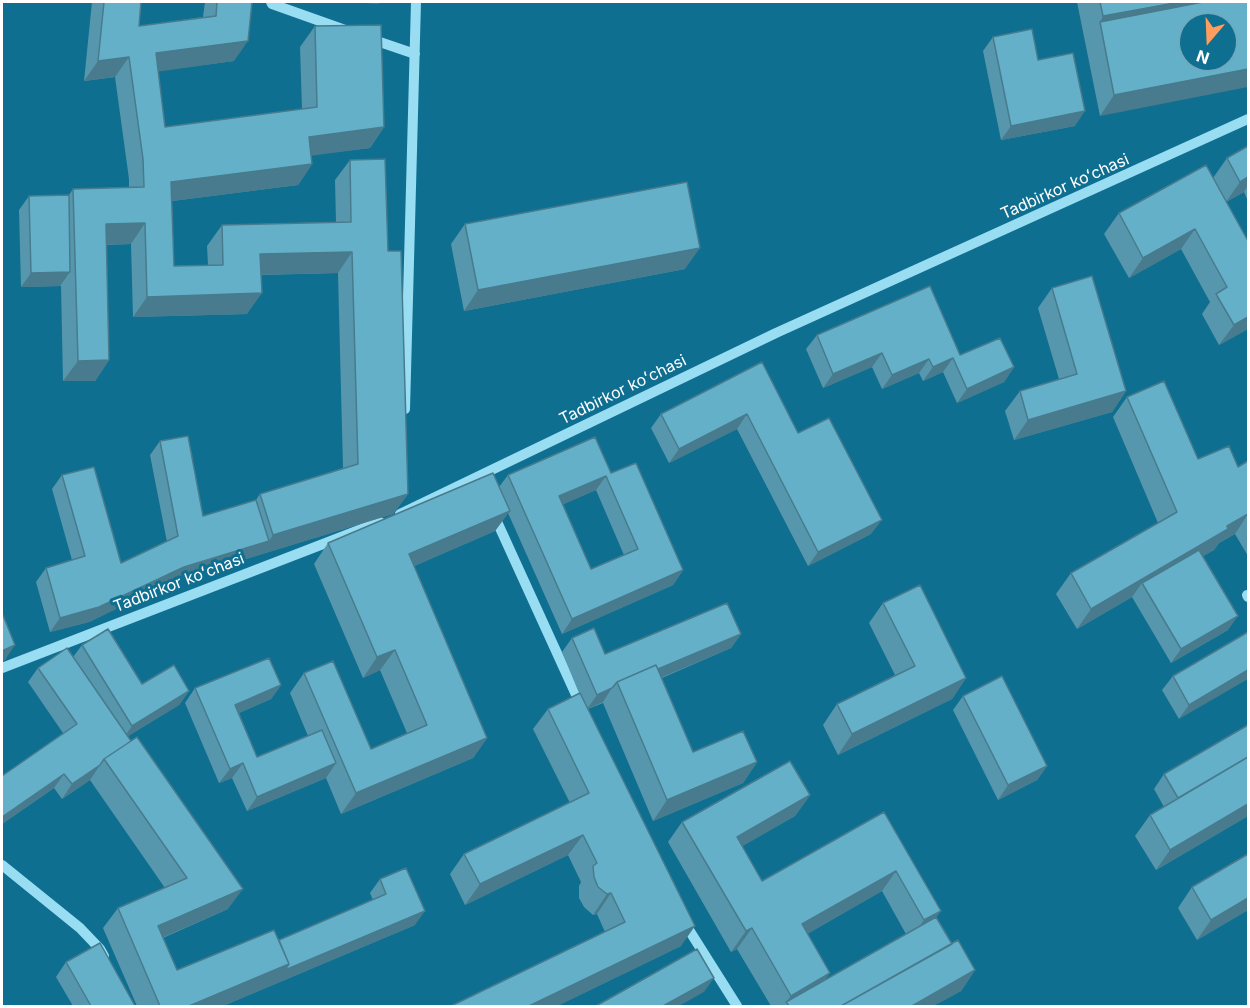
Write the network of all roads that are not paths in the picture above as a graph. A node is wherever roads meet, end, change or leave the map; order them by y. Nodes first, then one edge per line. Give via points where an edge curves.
1 (271, 2) edge
2 (416, 2) edge
3 (415, 54) junction
4 (1248, 119) edge
5 (404, 419) edge
6 (477, 476) junction
7 (482, 487) edge
8 (402, 501) edge
9 (491, 509) edge
10 (402, 513) junction
11 (2, 668) edge
12 (585, 714) edge
13 (2, 865) edge
14 (675, 908) edge
15 (111, 969) edge
16 (737, 1006) edge

1 - 3 street
2 - 3 street
3 - 5 street
4 - 6 street, Tadbirkor koʻchasi via 776,333
6 - 7 street
6 - 10 street, Tadbirkor koʻchasi
8 - 10 street
9 - 12 street
10 - 11 street, Tadbirkor koʻchasi
13 - 15 street via 80,928 100,949
14 - 16 street

